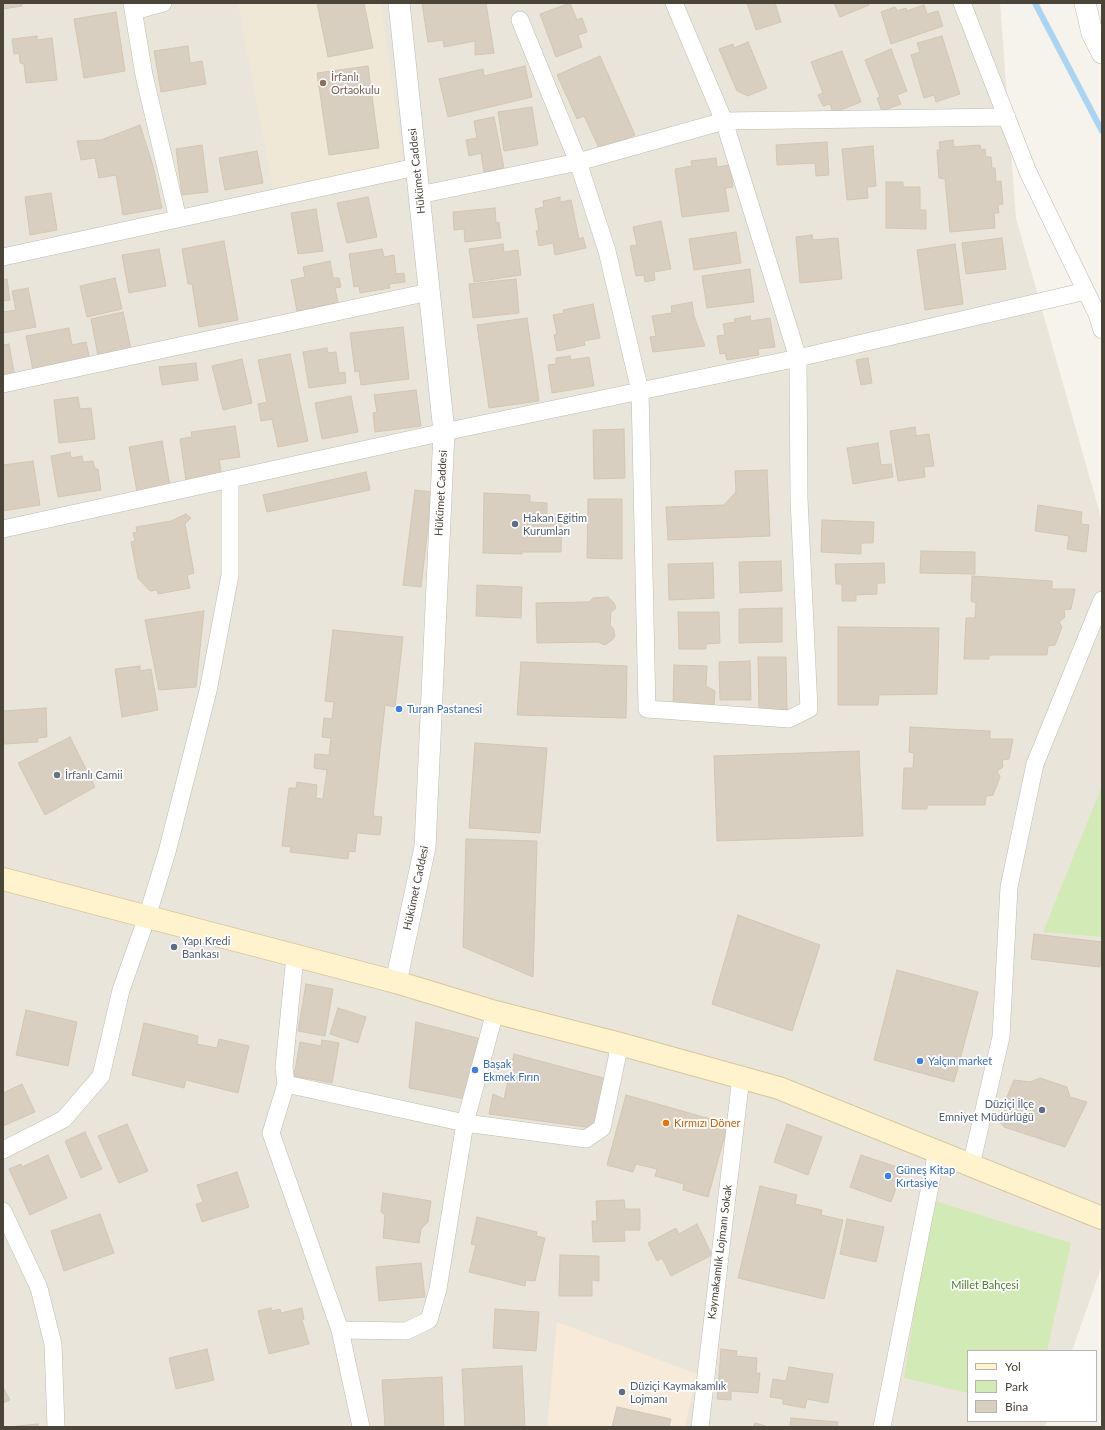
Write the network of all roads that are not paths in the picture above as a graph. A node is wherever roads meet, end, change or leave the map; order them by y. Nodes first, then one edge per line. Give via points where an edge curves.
1 (162, 3) edge
2 (399, 3) edge
3 (674, 3) edge
4 (962, 3) edge
5 (1085, 3) edge
6 (133, 7) edge
7 (520, 20) dead end
8 (1102, 52) edge
9 (1007, 117) junction
10 (724, 121) junction
11 (578, 162) junction
12 (416, 167) junction
13 (419, 195) junction
14 (178, 219) junction
15 (3, 257) edge
16 (1086, 291) junction
17 (429, 292) junction
18 (1102, 330) edge
19 (798, 358) junction
20 (3, 384) edge
21 (640, 391) junction
22 (444, 432) junction
23 (230, 479) junction
24 (3, 529) edge
25 (1102, 600) edge
26 (3, 879) edge
27 (147, 917) junction
28 (295, 956) junction
29 (396, 982) junction
30 (495, 1012) junction
31 (620, 1044) junction
32 (741, 1077) junction
33 (286, 1084) junction
34 (465, 1123) junction
35 (3, 1150) edge
36 (937, 1151) junction
37 (971, 1165) junction
38 (3, 1211) edge
39 (1102, 1218) edge
40 (340, 1330) junction
41 (56, 1427) edge
42 (361, 1427) edge
43 (700, 1427) edge
44 (882, 1427) edge

1 - 6 street
2 - 12 street, Hükümet Caddesi
3 - 10 street
4 - 9 street
5 - 8 street via 1092,33
6 - 14 street via 144,75
7 - 11 street
9 - 10 street
9 - 16 street via 1028,172
10 - 11 street
10 - 19 street
11 - 13 street
11 - 21 street via 607,251
12 - 13 street, Hükümet Caddesi
12 - 14 street
13 - 17 street, Hükümet Caddesi
14 - 15 street
16 - 18 street
16 - 19 street
17 - 20 street
17 - 22 street, Hükümet Caddesi
19 - 21 street
19 - 21 street via 799,499 809,709 789,719 647,709
21 - 22 street
22 - 23 street
22 - 29 street, Hükümet Caddesi via 425,847
23 - 24 street
23 - 27 street via 230,575 208,691 167,852
25 - 37 street via 1034,764 1009,887 1001,1038
26 - 27 main road
27 - 28 main road
27 - 35 street via 122,990 101,1076 64,1119
28 - 29 main road
28 - 33 street via 284,1067
29 - 30 main road
30 - 31 main road
30 - 34 street
31 - 32 main road
31 - 34 street via 602,1128 586,1139
32 - 36 main road via 779,1088
32 - 43 street, Kaymakamlık Lojmanı Sokak
33 - 34 street
33 - 40 street via 271,1133
34 - 40 street via 438,1289 429,1320 406,1331
36 - 37 main road
36 - 44 street
37 - 39 main road
38 - 41 street via 39,1288 54,1344
40 - 42 street

